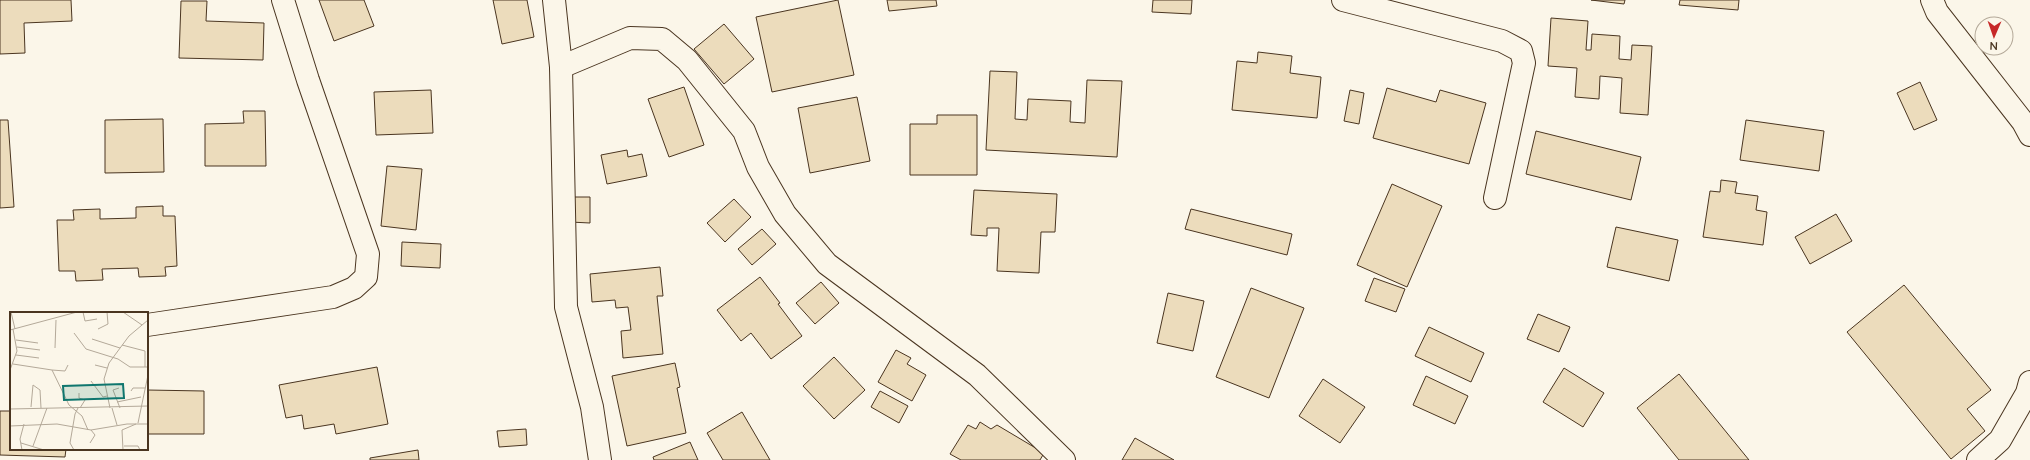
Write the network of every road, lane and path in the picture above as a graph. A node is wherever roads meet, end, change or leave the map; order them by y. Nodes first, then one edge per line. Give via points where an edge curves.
1 (283, 0) edge
2 (554, 0) edge
3 (1343, 0) edge
4 (1932, 0) edge
5 (561, 66) junction
6 (2030, 135) edge
7 (1495, 198) dead end
8 (148, 325) edge
9 (2030, 382) edge
10 (600, 460) edge
11 (1064, 460) edge
12 (1978, 460) edge

1 - 8 street via 368,254 366,276 354,288 333,296
2 - 5 street
3 - 7 street via 1502,41 1521,51 1524,63
4 - 6 street via 1936,12 2023,122
5 - 10 street via 566,307 592,407
5 - 11 street via 630,38 662,39 687,60 744,131 758,167 784,214 827,264 977,375
9 - 12 street via 2027,393 2000,440

